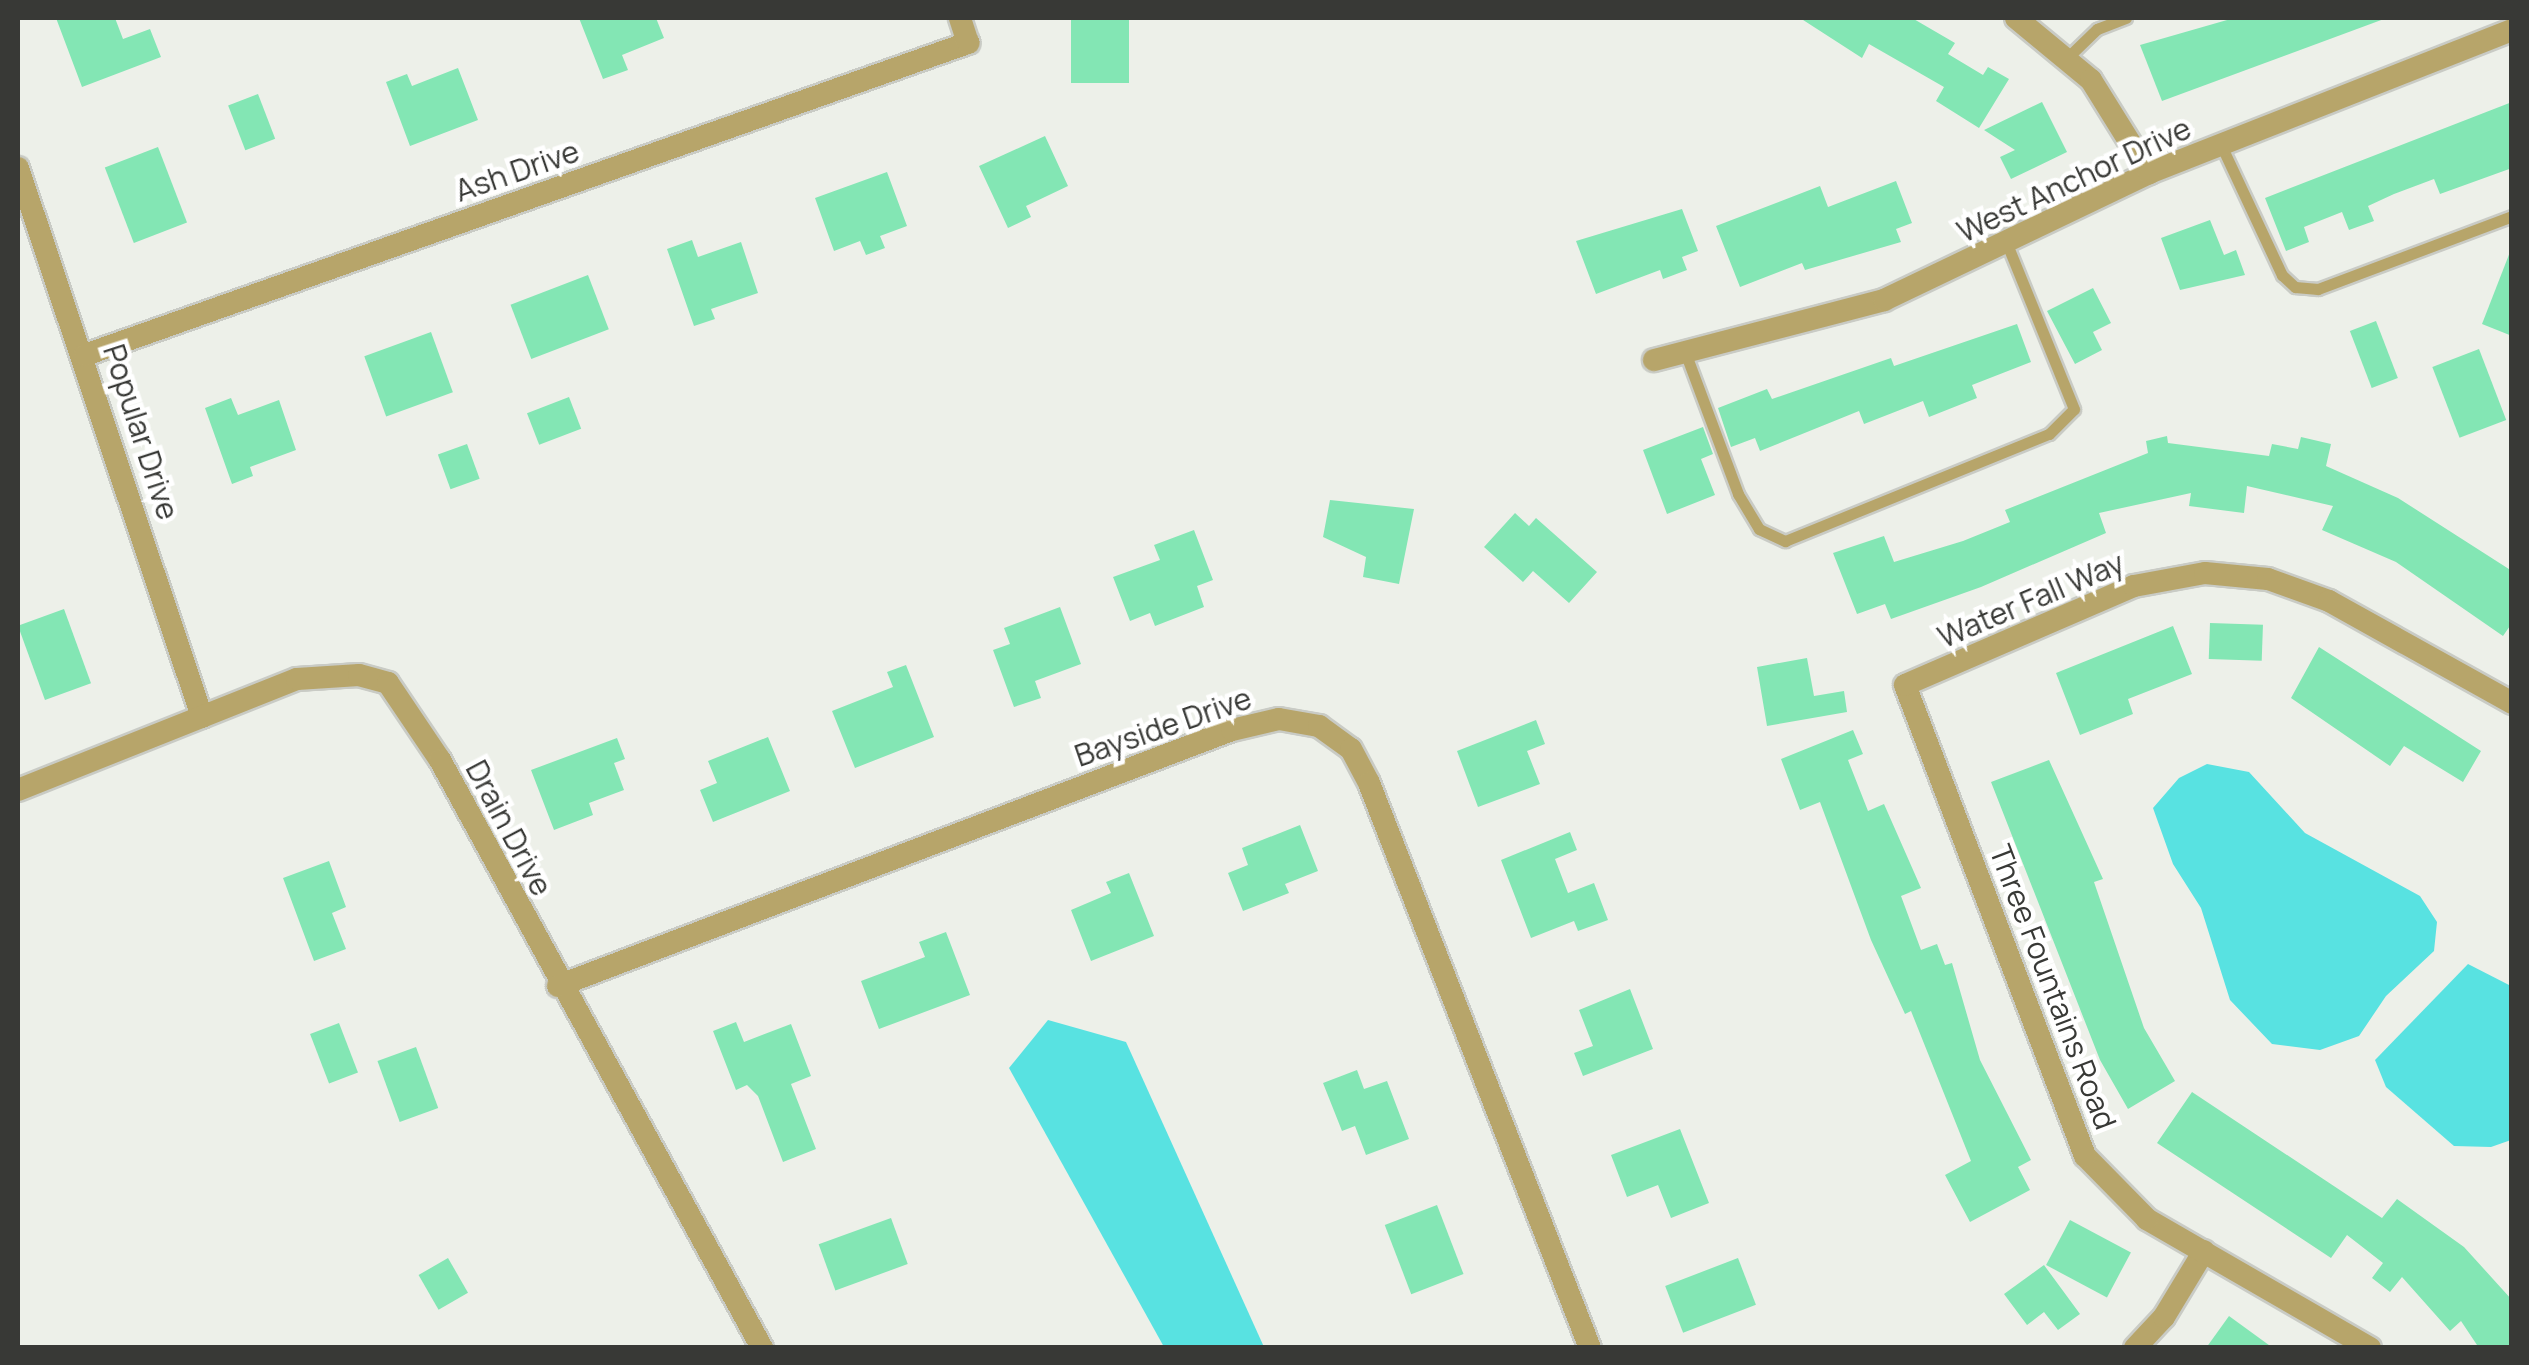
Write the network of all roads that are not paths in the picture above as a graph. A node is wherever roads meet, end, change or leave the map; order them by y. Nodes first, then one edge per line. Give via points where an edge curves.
1 (960, 18) edge
2 (2016, 18) edge
3 (2126, 18) edge
4 (2512, 30) edge
5 (2067, 58) junction
6 (2221, 145) junction
7 (18, 168) edge
8 (2149, 173) junction
9 (2512, 216) edge
10 (2007, 244) junction
11 (1685, 352) junction
12 (86, 355) junction
13 (1654, 360) dead end
14 (1905, 685) joint
15 (2512, 703) edge
16 (202, 716) junction
17 (18, 790) edge
18 (558, 986) junction
19 (2204, 1250) junction
20 (762, 1348) edge
21 (1590, 1348) edge
22 (2134, 1348) edge
23 (2370, 1348) edge

1 - 12 street, Ash Drive via 968,42
2 - 5 street
3 - 5 lane via 2096,29
4 - 6 street, West Anchor Drive
5 - 8 street via 2091,80
6 - 8 street, West Anchor Drive
6 - 9 lane via 2282,275 2296,287 2332,285
7 - 12 street, Popular Drive
8 - 10 street, West Anchor Drive
10 - 11 street, West Anchor Drive via 1884,300
10 - 11 lane via 2074,409 2049,434 1785,541 1760,529 1738,494
11 - 13 street, West Anchor Drive
12 - 16 street, Popular Drive
14 - 15 street, Water Fall Way via 2134,586 2205,574 2268,580 2328,601
14 - 19 street, Three Fountains Road via 2086,1156 2147,1218
16 - 17 street, Drain Drive
16 - 18 street, Drain Drive via 297,679 358,675 388,684 440,760
18 - 20 street, Drain Drive
18 - 21 street, Bayside Drive via 1232,730 1279,719 1319,726 1351,750 1369,783
19 - 22 street via 2164,1317
19 - 23 street, Three Fountains Road

